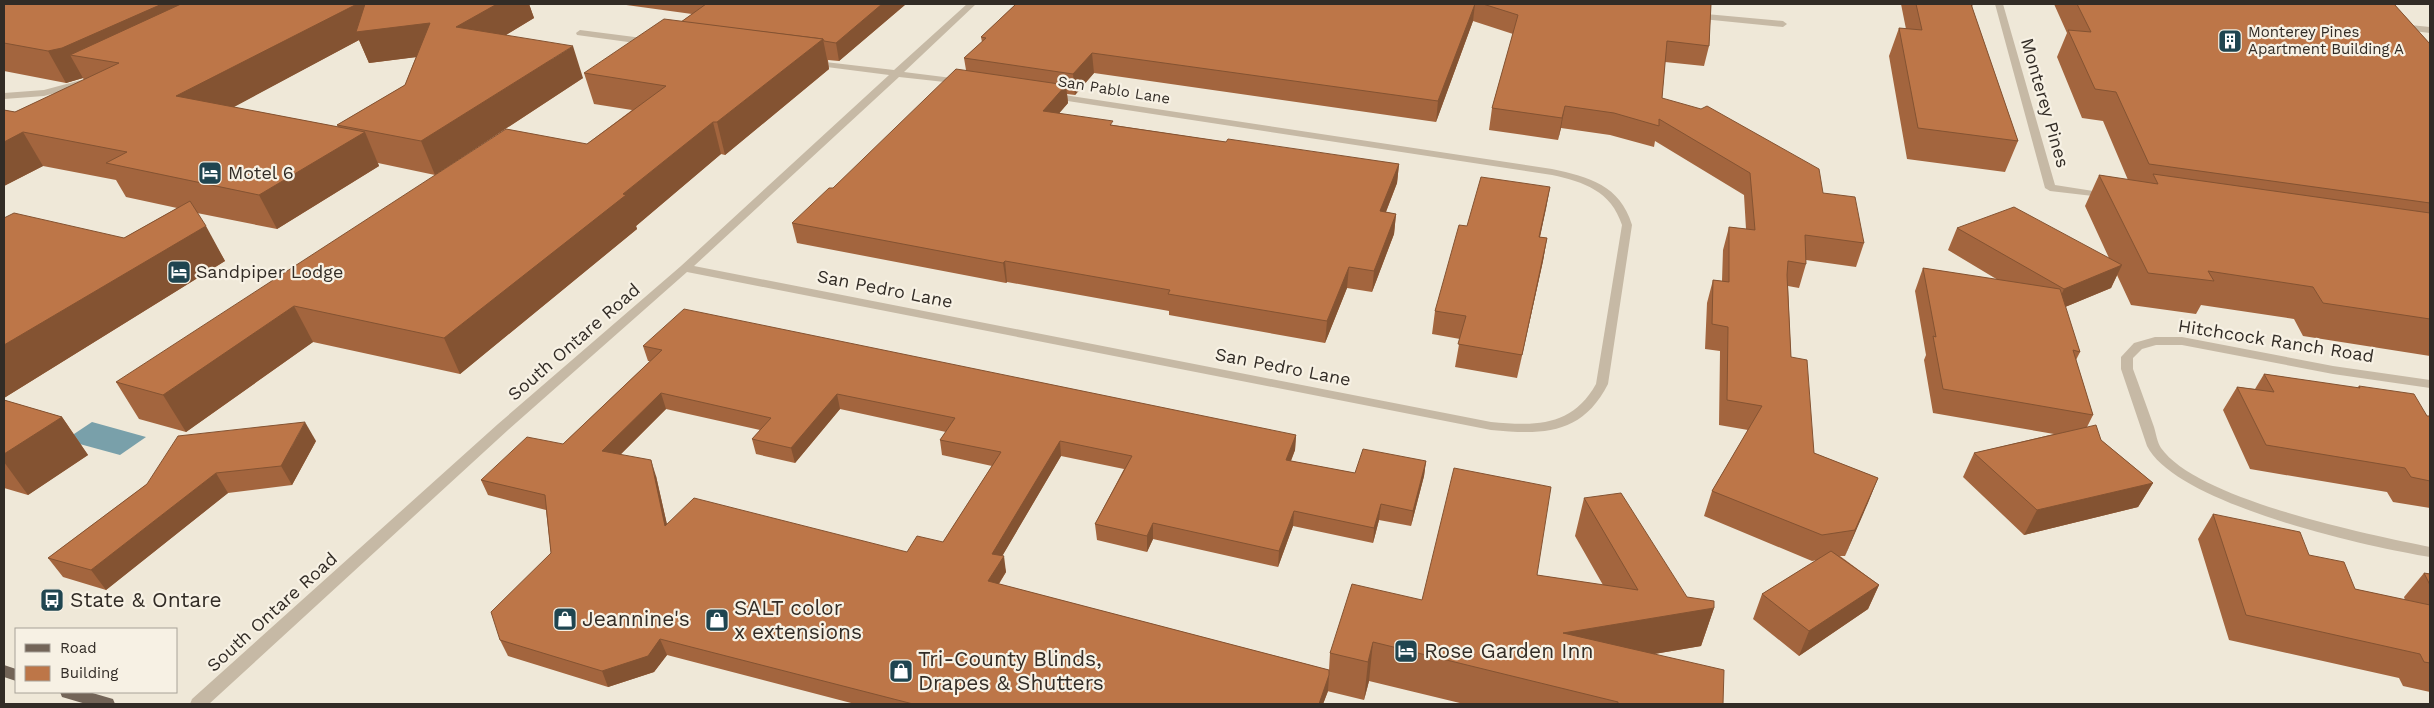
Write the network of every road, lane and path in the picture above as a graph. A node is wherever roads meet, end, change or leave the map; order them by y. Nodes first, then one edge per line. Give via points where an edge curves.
1 (972, 4) edge
2 (1999, 4) edge
3 (1683, 15) edge
4 (1783, 24) dead end
5 (2390, 25) edge
6 (2429, 31) edge
7 (580, 33) dead end
8 (660, 43) edge
9 (798, 60) edge
10 (897, 73) junction
11 (92, 79) edge
12 (966, 83) edge
13 (1044, 95) edge
14 (4, 96) edge
15 (1552, 172) joint
16 (2117, 198) edge
17 (685, 268) junction
18 (2430, 384) edge
19 (2430, 552) edge
20 (71, 693) edge
21 (107, 704) edge
22 (198, 704) edge

1 - 10 street, South Ontare Road
2 - 16 street, Monterey Pines via 2050,188
3 - 4 street
5 - 6 street
7 - 8 street
9 - 10 street
10 - 12 street
10 - 17 street, South Ontare Road
11 - 14 street via 44,93
13 - 15 street, San Pablo Lane
15 - 17 street, San Pedro Lane via 1590,183 1606,192 1625,213 1627,225 1602,384 1585,412 1543,427 1491,426
17 - 22 street, South Ontare Road via 503,427
18 - 19 street, Hitchcock Ranch Road via 2333,370 2182,341 2156,341 2138,346 2127,357 2127,369 2156,451 2175,471 2203,487 2277,514 2387,544
20 - 21 main road

